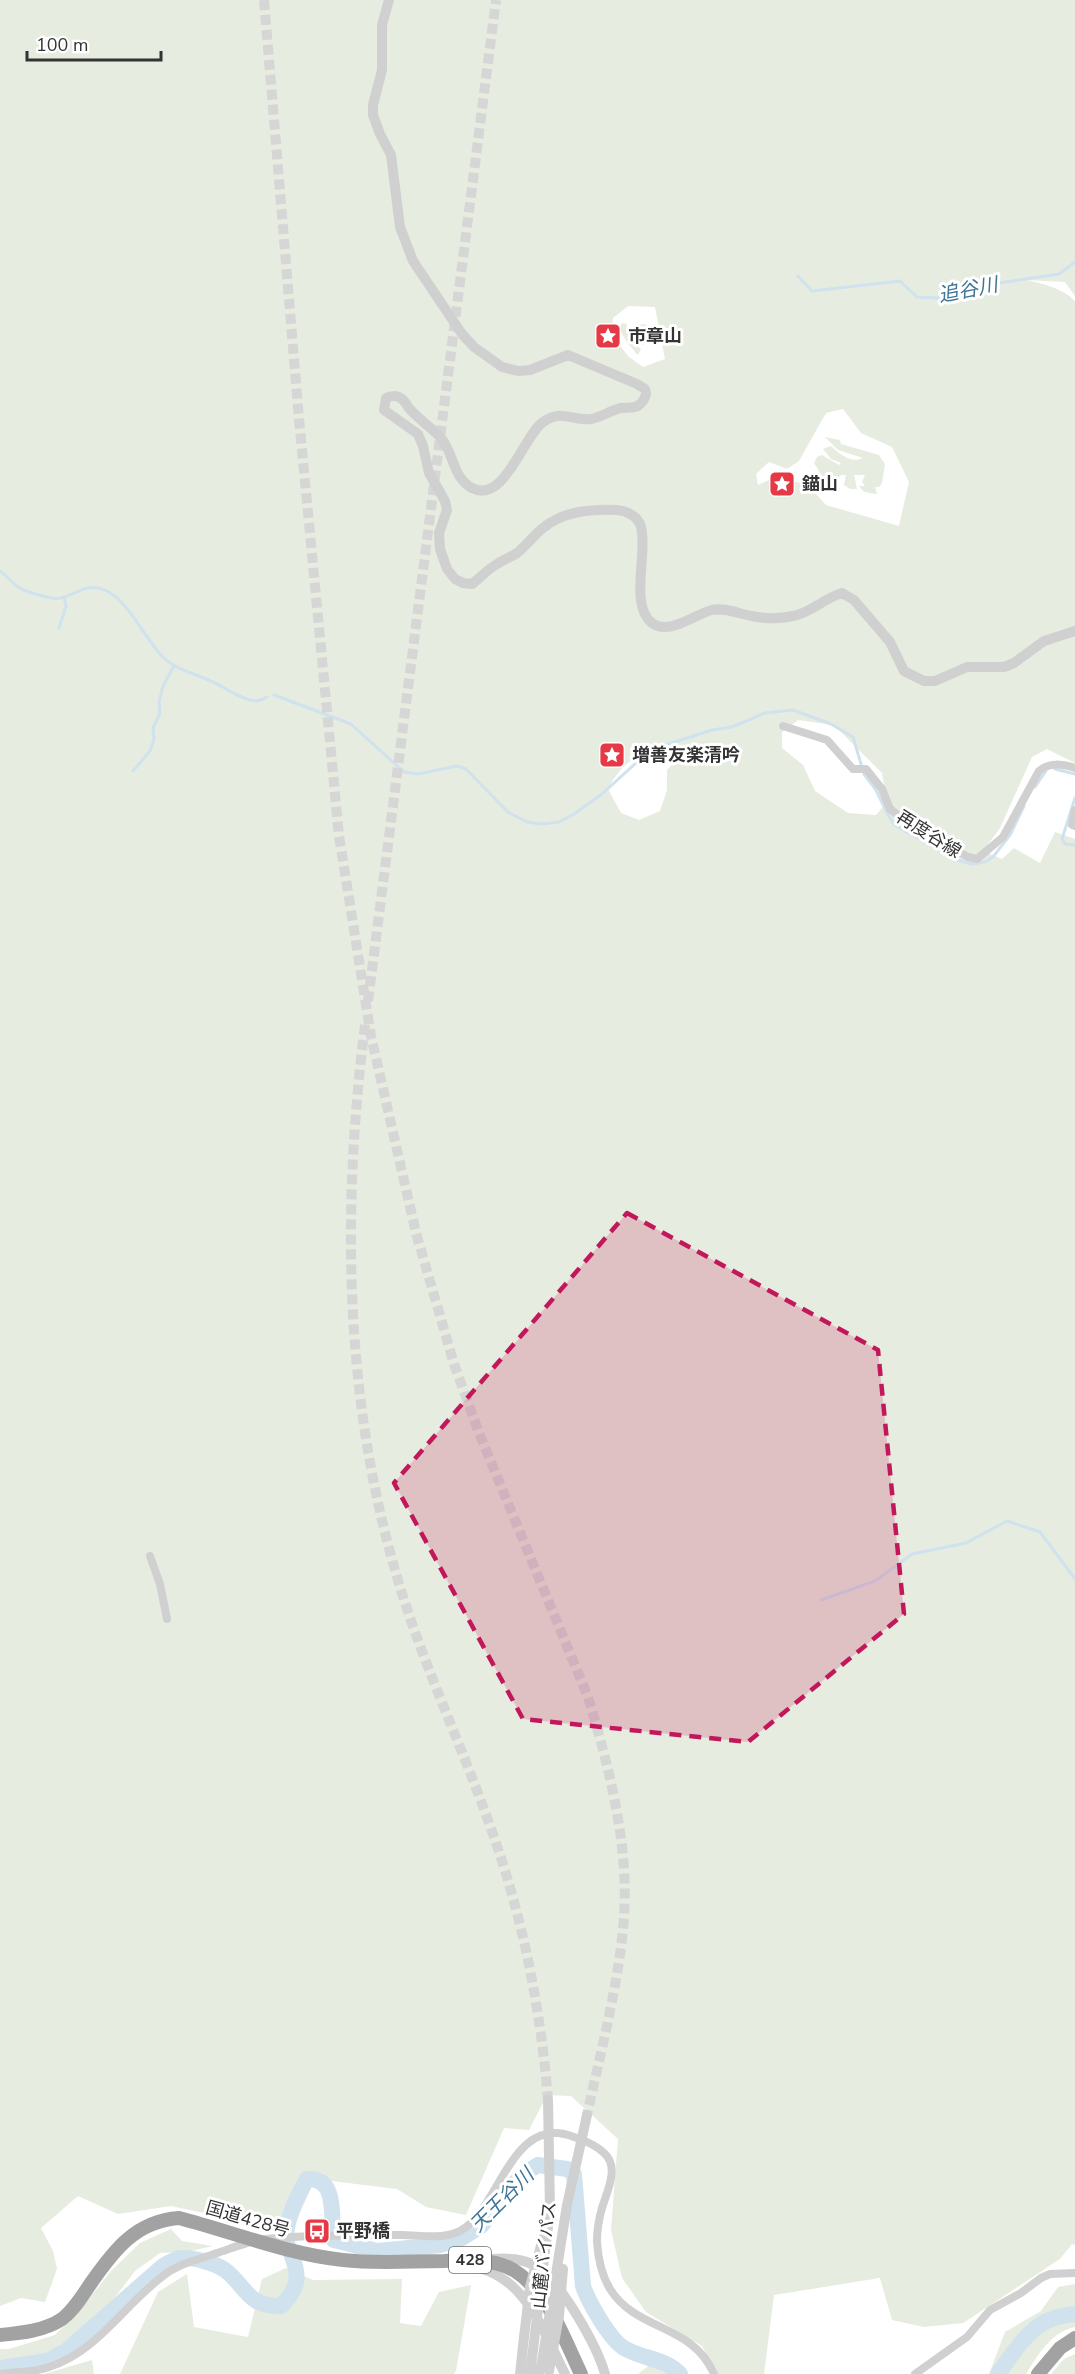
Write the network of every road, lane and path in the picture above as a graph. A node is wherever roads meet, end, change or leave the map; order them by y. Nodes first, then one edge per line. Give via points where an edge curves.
1 (390, 0) edge
2 (1075, 631) edge
3 (783, 726) dead end
4 (1075, 768) edge
5 (1075, 810) edge
6 (1075, 826) edge
7 (150, 1556) dead end
8 (167, 1619) dead end
9 (548, 2100) tunnel mouth
10 (587, 2115) tunnel mouth
11 (550, 2210) junction
12 (256, 2240) junction
13 (467, 2260) junction
14 (376, 2262) junction
15 (1075, 2273) edge
16 (0, 2335) edge
17 (1075, 2338) edge
18 (562, 2369) edge
19 (545, 2370) edge
20 (577, 2371) edge
21 (1, 2374) edge
22 (520, 2374) edge
23 (531, 2374) edge
24 (605, 2374) edge
25 (714, 2374) edge
26 (915, 2374) edge
27 (1038, 2374) edge

1 - 2 street via 382,25 382,70 373,115 393,163 405,245 451,321 474,347 502,366 530,370 568,355 637,384 646,394 635,407 590,419 553,416 531,435 501,482 477,490 456,471 442,440 400,398 386,398 384,410 418,435 429,473 445,501 447,510 438,542 447,569 455,579 472,584 516,553 545,526 568,514 622,510 640,523 644,544 641,603 646,617 660,627 712,610 769,619 795,616 842,593 854,600 890,642 904,671 924,681 935,681 968,668 1004,667 1044,641
3 - 4 street, 再度谷線 via 827,740 853,769 875,778 890,809 909,825 977,859 1003,837 1039,771 1052,764
5 - 6 street
7 - 8 street
9 - 11 street, 山麓バイパス, bridge
10 - 19 street, 山麓バイパス, bridge via 562,2233 562,2288
11 - 22 street, bridge via 533,2271
11 - 23 street, 山麓バイパス, bridge
12 - 14 highway, 国道428号 / 428 via 342,2260
12 - 16 highway, 国道428号 / 428 via 179,2218 161,2219 127,2239 62,2318 31,2331
12 - 21 street via 185,2263 164,2275 94,2342 67,2360 39,2370
12 - 25 street via 455,2233 472,2221 534,2138 563,2133 596,2147 612,2163 597,2242 610,2289 647,2322 688,2341
13 - 14 highway, 国道428号 / 428
13 - 20 highway, 国道428号 / 428 via 505,2266 524,2278 544,2303
13 - 24 street via 506,2258 538,2268 566,2299
14 - 18 street via 470,2266 500,2275 530,2307
15 - 26 street via 1050,2274 990,2310 967,2337
17 - 27 highway via 1060,2348

